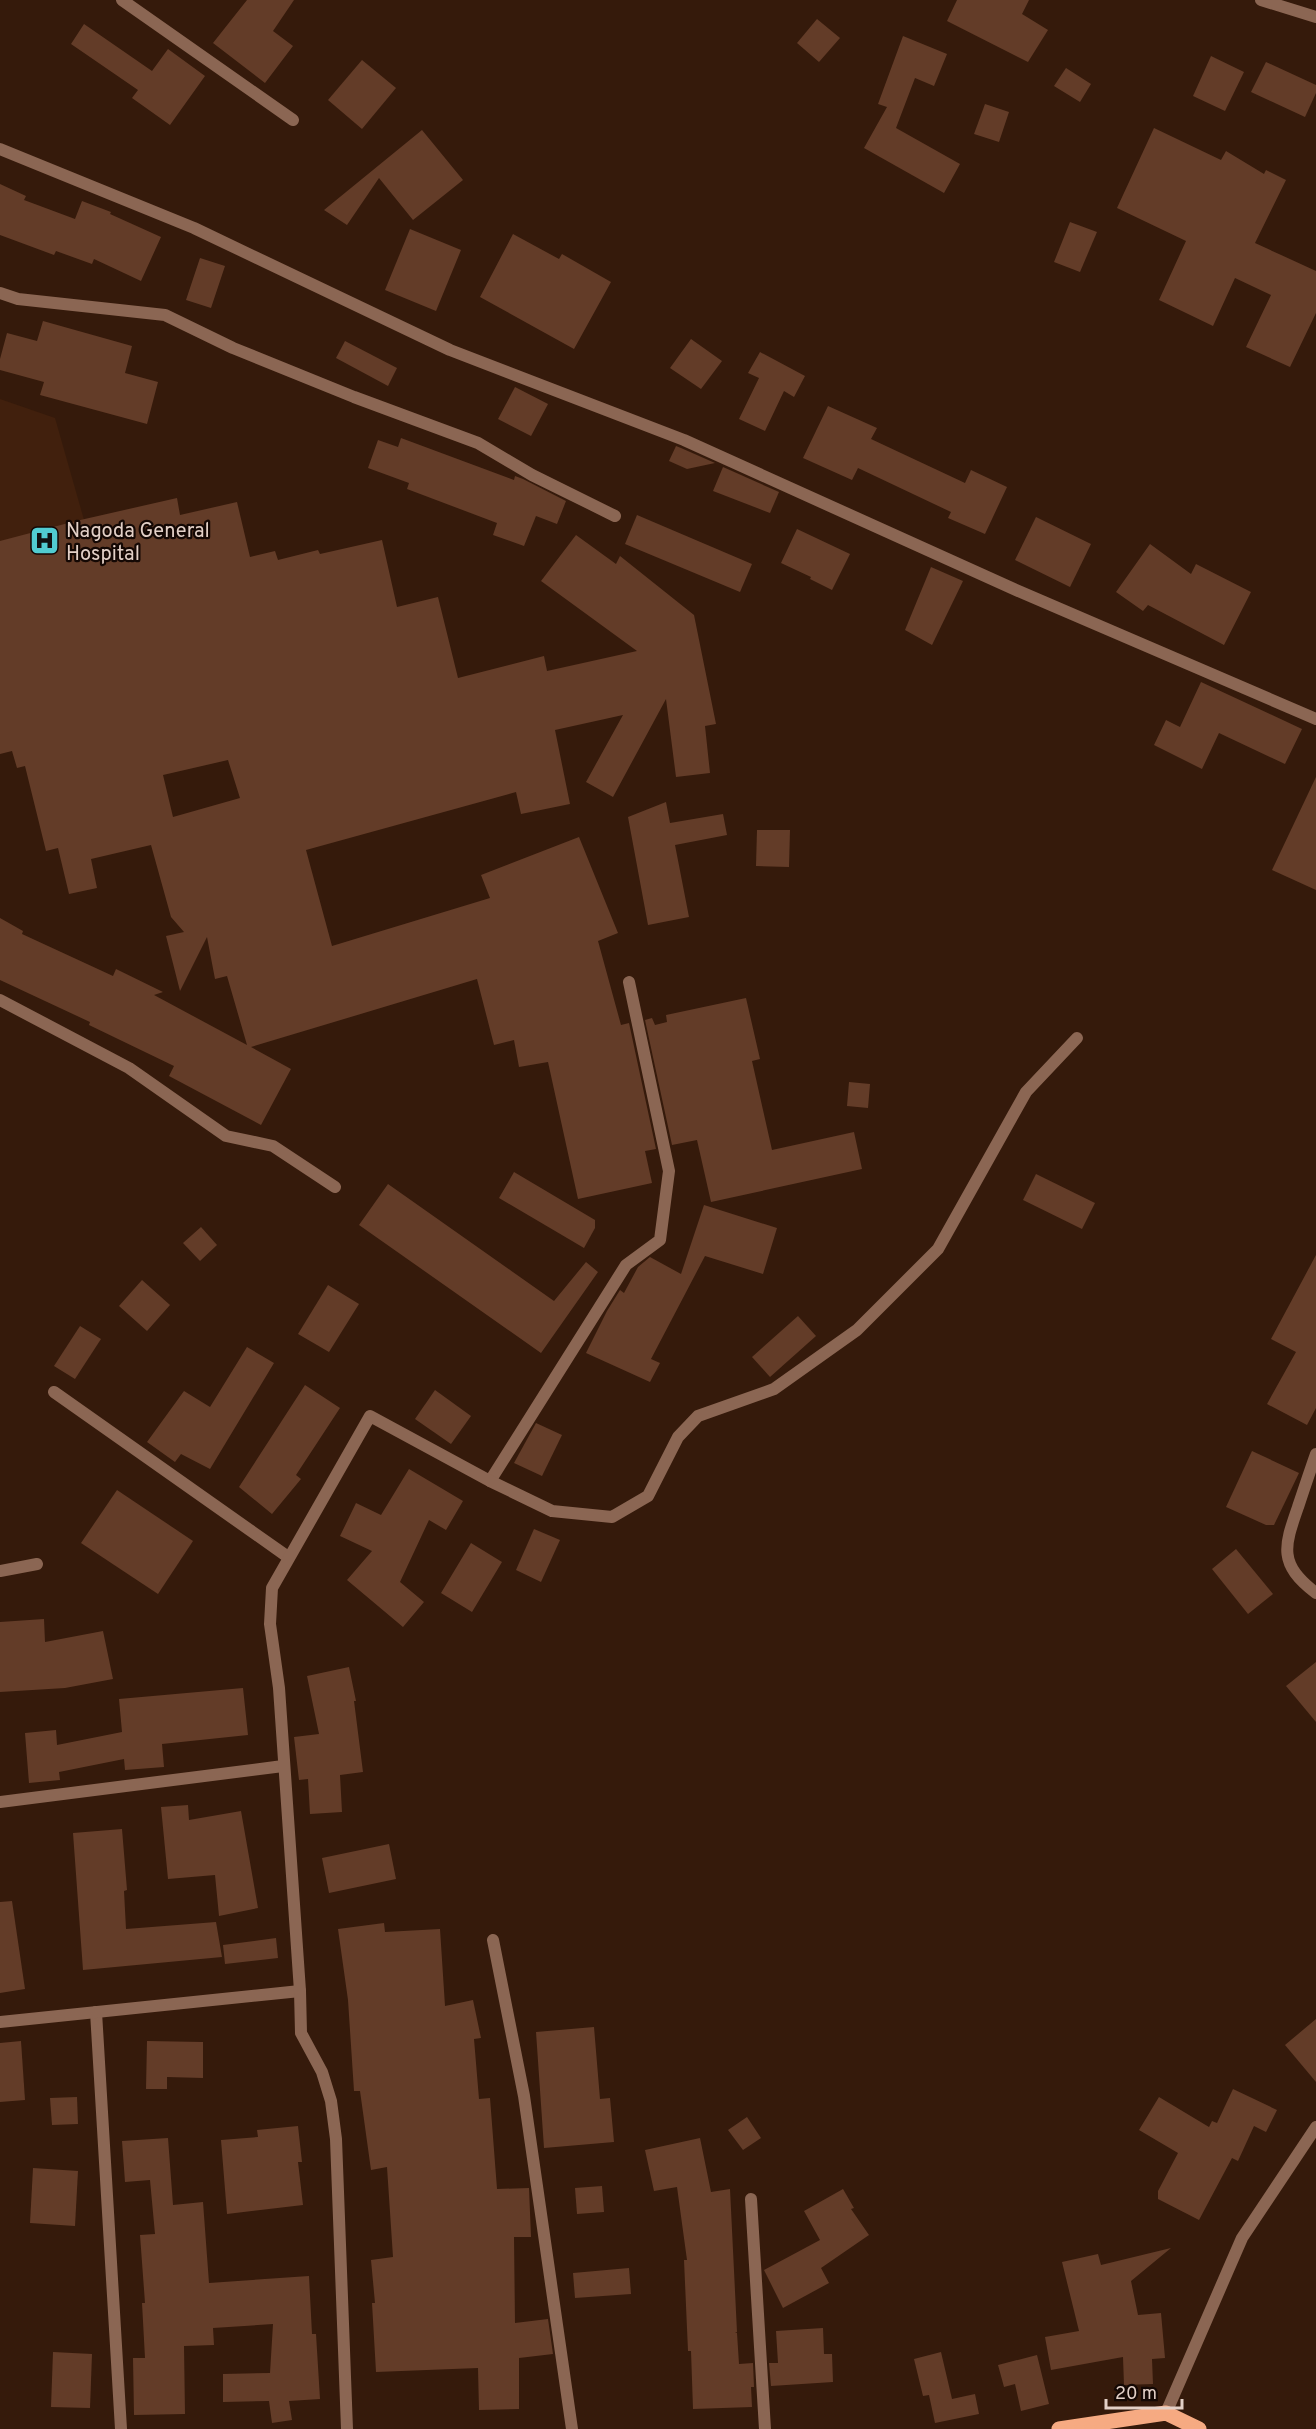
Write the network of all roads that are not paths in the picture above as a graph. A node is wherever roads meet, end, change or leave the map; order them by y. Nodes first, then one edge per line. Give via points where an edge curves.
1 (122, 0) edge
2 (1261, 0) edge
3 (1316, 17) edge
4 (293, 120) dead end
5 (0, 149) edge
6 (0, 293) edge
7 (615, 516) dead end
8 (1316, 719) edge
9 (629, 982) dead end
10 (0, 1000) edge
11 (1077, 1038) dead end
12 (335, 1187) dead end
13 (54, 1392) dead end
14 (1316, 1454) edge
15 (490, 1481) junction
16 (288, 1557) junction
17 (37, 1563) dead end
18 (0, 1572) edge
19 (1316, 1593) edge
20 (283, 1766) junction
21 (0, 1802) edge
22 (494, 1940) dead end
23 (300, 1991) junction
24 (96, 2012) junction
25 (0, 2022) edge
26 (1316, 2127) edge
27 (751, 2199) dead end
28 (1166, 2413) junction
29 (121, 2429) edge
30 (347, 2429) edge
31 (572, 2429) edge
32 (765, 2429) edge
33 (1059, 2429) edge
34 (1199, 2429) edge

1 - 4 street
2 - 3 street
5 - 8 street via 223,241 450,350 684,440 1016,590
6 - 7 street via 18,299 165,315 255,357 478,443
9 - 15 street via 669,1171 660,1240 626,1265
10 - 12 street via 129,1068 226,1136 273,1146
11 - 15 street via 1026,1092 939,1249 857,1330 774,1389 698,1416 678,1437 648,1496 612,1517 552,1511
13 - 16 street
14 - 19 street via 1286,1542 1296,1576
15 - 16 street via 370,1416
16 - 20 street via 272,1588 270,1624 279,1688
17 - 18 street
20 - 21 street
20 - 23 street
22 - 31 street via 524,2096
23 - 24 street
23 - 30 street via 301,2033 322,2072 336,2139
24 - 25 street
24 - 29 street
26 - 28 street via 1242,2238
27 - 32 street
28 - 33 main road
28 - 34 main road

